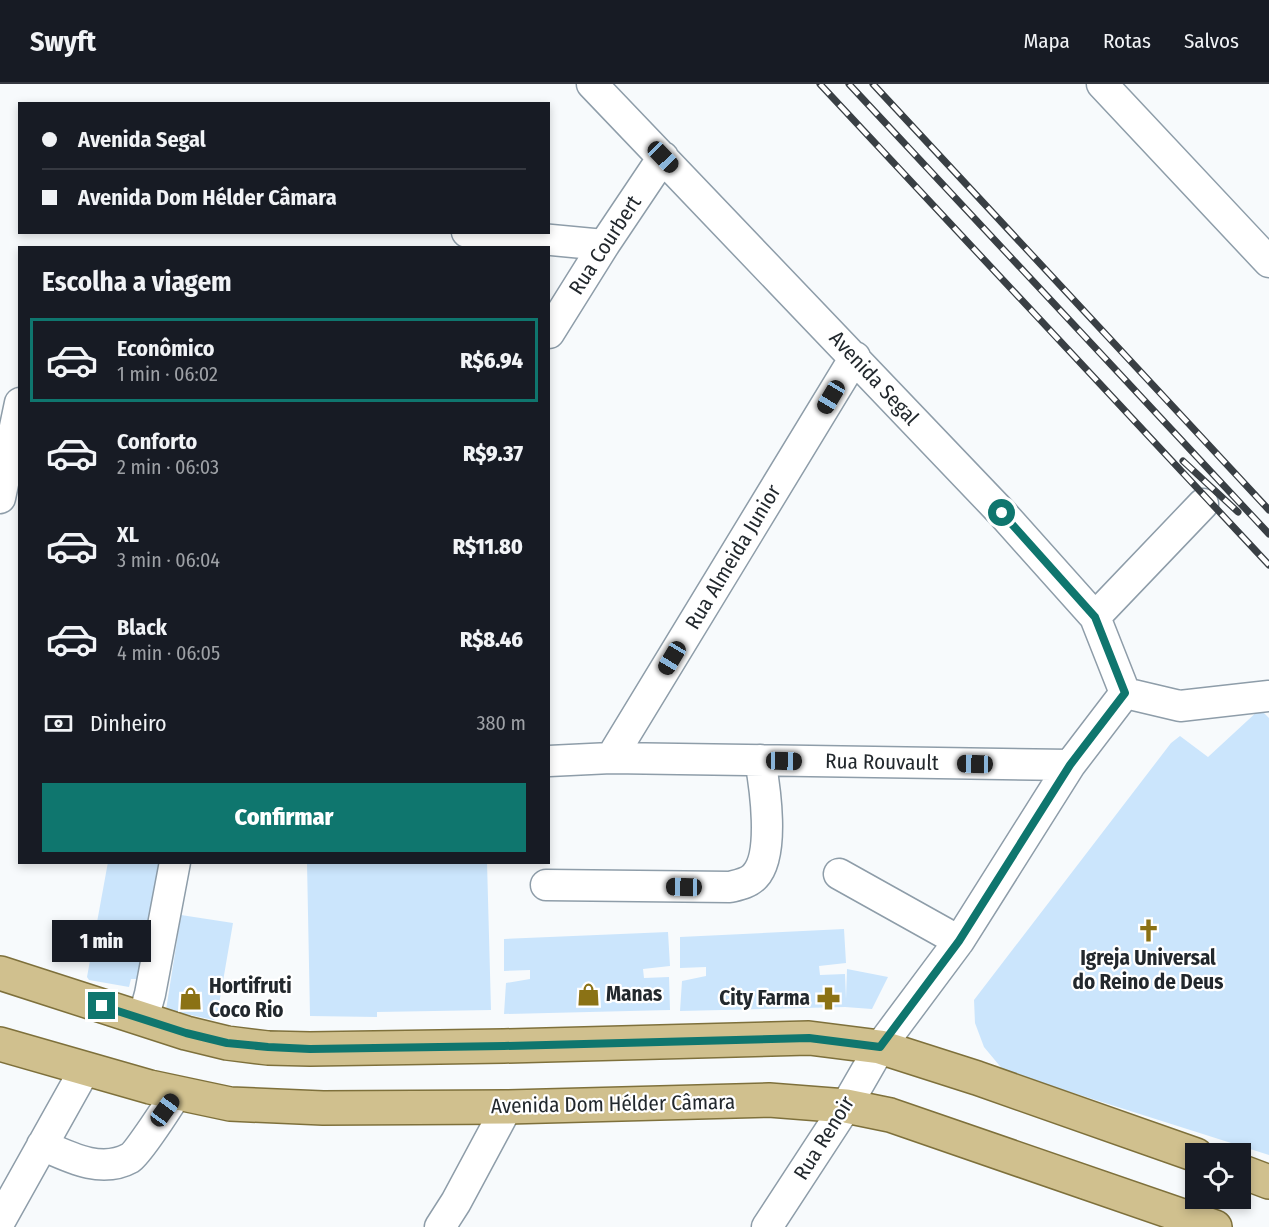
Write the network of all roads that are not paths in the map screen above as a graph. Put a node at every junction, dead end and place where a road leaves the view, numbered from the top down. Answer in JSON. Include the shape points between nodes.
{"nodes":[{"id":1,"x":592,"y":84,"type":"edge"},
{"id":2,"x":1102,"y":84,"type":"edge"},
{"id":3,"x":663,"y":157,"type":"junction"},
{"id":4,"x":490,"y":234,"type":"edge"},
{"id":5,"x":604,"y":244,"type":"junction"},
{"id":6,"x":1269,"y":262,"type":"edge"},
{"id":7,"x":550,"y":331,"type":"edge"},
{"id":8,"x":855,"y":357,"type":"junction"},
{"id":9,"x":18,"y":412,"type":"edge"},
{"id":10,"x":0,"y":498,"type":"edge"},
{"id":11,"x":1203,"y":504,"type":"dead end"},
{"id":12,"x":1095,"y":617,"type":"junction"},
{"id":13,"x":1125,"y":693,"type":"junction"},
{"id":14,"x":1269,"y":696,"type":"edge"},
{"id":15,"x":611,"y":758,"type":"junction"},
{"id":16,"x":760,"y":760,"type":"junction"},
{"id":17,"x":550,"y":761,"type":"edge"},
{"id":18,"x":1070,"y":765,"type":"junction"},
{"id":19,"x":175,"y":864,"type":"edge"},
{"id":20,"x":839,"y":874,"type":"dead end"},
{"id":21,"x":546,"y":885,"type":"dead end"},
{"id":22,"x":959,"y":941,"type":"junction"},
{"id":23,"x":0,"y":973,"type":"edge"},
{"id":24,"x":143,"y":1019,"type":"junction"},
{"id":25,"x":0,"y":1044,"type":"edge"},
{"id":26,"x":880,"y":1047,"type":"junction"},
{"id":27,"x":85,"y":1069,"type":"junction"},
{"id":28,"x":177,"y":1094,"type":"junction"},
{"id":29,"x":846,"y":1106,"type":"junction"},
{"id":30,"x":507,"y":1107,"type":"junction"},
{"id":31,"x":42,"y":1145,"type":"junction"},
{"id":32,"x":1185,"y":1151,"type":"edge"},
{"id":33,"x":1251,"y":1175,"type":"edge"},
{"id":34,"x":1269,"y":1182,"type":"edge"},
{"id":35,"x":0,"y":1221,"type":"edge"},
{"id":36,"x":440,"y":1227,"type":"edge"},
{"id":37,"x":767,"y":1227,"type":"edge"},
{"id":38,"x":1215,"y":1227,"type":"edge"}],
"edges":[{"from":1,"to":3,"type":"street","name":"Avenida Segal"},
{"from":2,"to":6,"type":"street"},
{"from":3,"to":5,"type":"street","name":"Rua Courbert"},
{"from":3,"to":8,"type":"street","name":"Avenida Segal"},
{"from":4,"to":5,"type":"street"},
{"from":5,"to":7,"type":"street","name":"Rua Courbert"},
{"from":8,"to":12,"type":"street","name":"Avenida Segal"},
{"from":8,"to":15,"type":"street","name":"Rua Almeida Junior"},
{"from":9,"to":10,"type":"street"},
{"from":11,"to":12,"type":"street"},
{"from":12,"to":13,"type":"street","name":"Avenida Segal"},
{"from":13,"to":14,"type":"street","via":[[1180,706]]},
{"from":13,"to":18,"type":"street","name":"Rua Renoir"},
{"from":15,"to":16,"type":"street","name":"Rua Rouvault"},
{"from":15,"to":17,"type":"street","name":"Rua Rouvault"},
{"from":16,"to":18,"type":"street","name":"Rua Rouvault"},
{"from":16,"to":21,"type":"street","via":[[766,843],[763,862],[755,876],[744,883],[730,887]]},
{"from":18,"to":22,"type":"street","name":"Rua Renoir"},
{"from":19,"to":24,"type":"street"},
{"from":20,"to":22,"type":"street"},
{"from":22,"to":26,"type":"street","name":"Rua Renoir"},
{"from":23,"to":24,"type":"main road"},
{"from":24,"to":26,"type":"main road","via":[[227,1043],[289,1048],[809,1038]]},
{"from":25,"to":27,"type":"main road","name":"Avenida Dom Hélder Câmara"},
{"from":26,"to":29,"type":"street","name":"Rua Renoir"},
{"from":26,"to":32,"type":"main road"},
{"from":27,"to":28,"type":"main road","name":"Avenida Dom Hélder Câmara"},
{"from":27,"to":31,"type":"street"},
{"from":28,"to":30,"type":"main road","name":"Avenida Dom Hélder Câmara","via":[[230,1104],[281,1107]]},
{"from":28,"to":31,"type":"street","via":[[131,1157],[106,1165],[77,1161]]},
{"from":29,"to":30,"type":"main road","name":"Avenida Dom Hélder Câmara","via":[[769,1100]]},
{"from":29,"to":37,"type":"street","name":"Rua Renoir"},
{"from":29,"to":38,"type":"main road","name":"Avenida Dom Hélder Câmara","via":[[919,1125]]},
{"from":30,"to":36,"type":"street"},
{"from":31,"to":35,"type":"street"},
{"from":33,"to":34,"type":"main road"}]}
